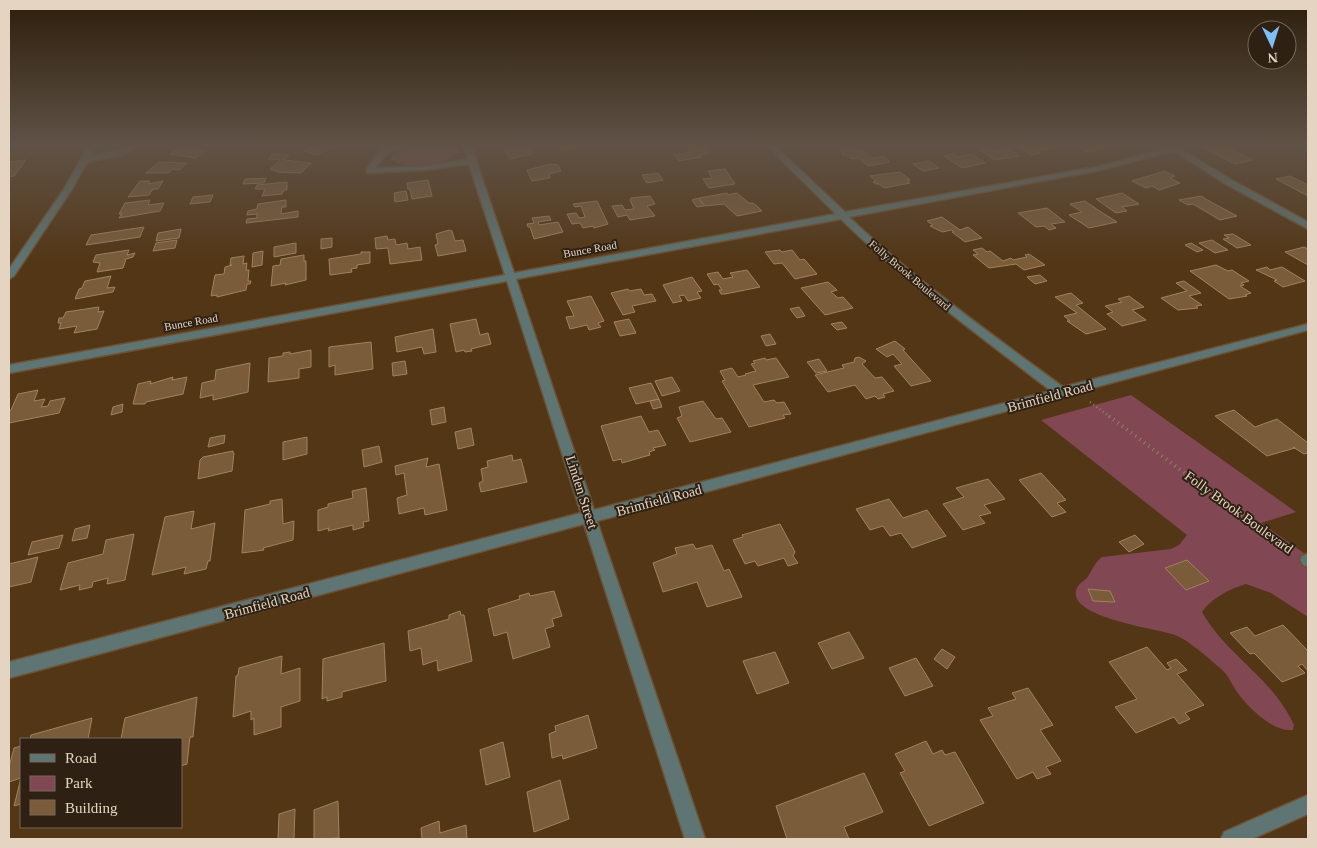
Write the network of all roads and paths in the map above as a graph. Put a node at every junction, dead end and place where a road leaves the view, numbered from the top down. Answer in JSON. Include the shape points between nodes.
{"nodes":[{"id":1,"x":69,"y":185,"type":"edge"},
{"id":2,"x":481,"y":185,"type":"edge"},
{"id":3,"x":810,"y":185,"type":"edge"},
{"id":4,"x":1013,"y":185,"type":"edge"},
{"id":5,"x":1233,"y":185,"type":"edge"},
{"id":6,"x":842,"y":216,"type":"junction"},
{"id":7,"x":1308,"y":226,"type":"edge"},
{"id":8,"x":9,"y":276,"type":"edge"},
{"id":9,"x":510,"y":276,"type":"junction"},
{"id":10,"x":1308,"y":327,"type":"edge"},
{"id":11,"x":9,"y":369,"type":"edge"},
{"id":12,"x":1068,"y":391,"type":"junction"},
{"id":13,"x":590,"y":518,"type":"junction"},
{"id":14,"x":1308,"y":561,"type":"edge"},
{"id":15,"x":9,"y":670,"type":"edge"},
{"id":16,"x":1308,"y":804,"type":"edge"},
{"id":17,"x":695,"y":839,"type":"edge"},
{"id":18,"x":1231,"y":839,"type":"edge"}],
"edges":[{"from":1,"to":8,"type":"street"},
{"from":2,"to":9,"type":"street","name":"Linden Street"},
{"from":3,"to":6,"type":"street","name":"Folly Brook Boulevard"},
{"from":4,"to":6,"type":"street","name":"Bunce Road"},
{"from":5,"to":7,"type":"street"},
{"from":6,"to":9,"type":"street","name":"Bunce Road"},
{"from":6,"to":12,"type":"street","name":"Folly Brook Boulevard","via":[[927,290]]},
{"from":9,"to":11,"type":"street","name":"Bunce Road"},
{"from":9,"to":13,"type":"street","name":"Linden Street"},
{"from":10,"to":12,"type":"street","name":"Brimfield Road"},
{"from":12,"to":13,"type":"street","name":"Brimfield Road"},
{"from":12,"to":14,"type":"path","name":"Folly Brook Boulevard","via":[[1101,411]]},
{"from":13,"to":15,"type":"street","name":"Brimfield Road"},
{"from":13,"to":17,"type":"street","name":"Linden Street"},
{"from":16,"to":18,"type":"street"}]}
